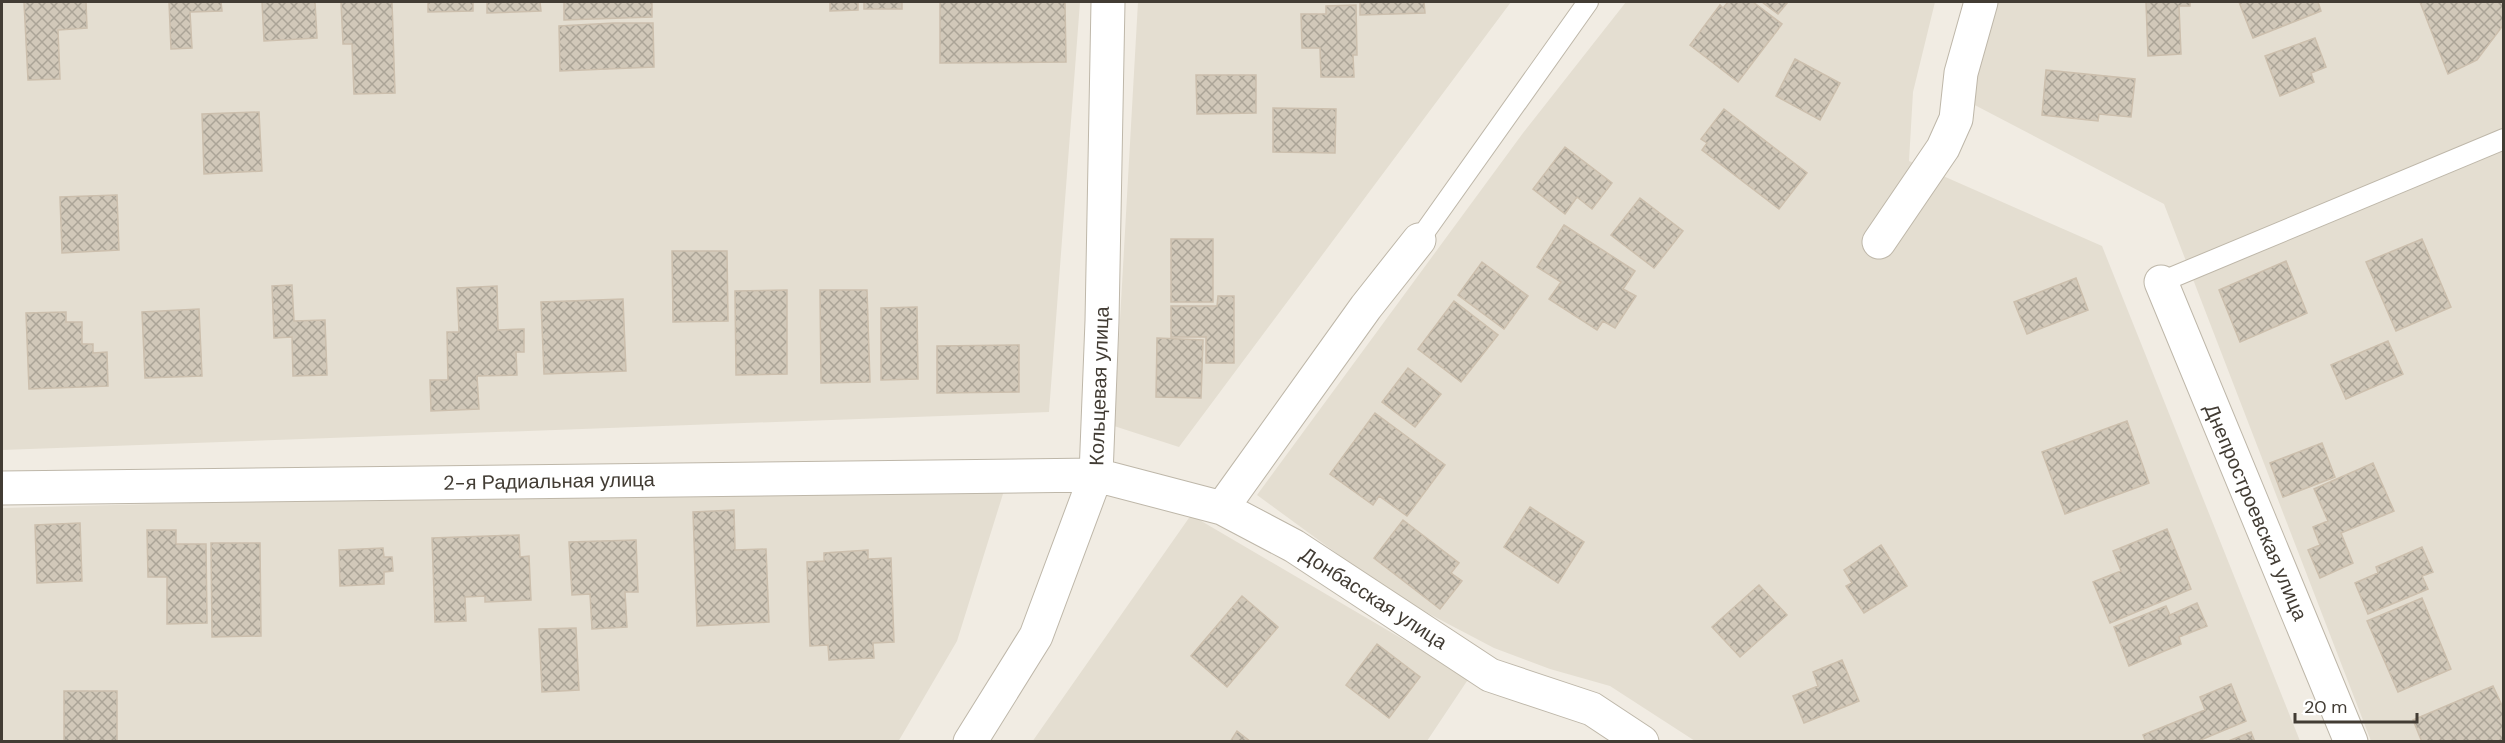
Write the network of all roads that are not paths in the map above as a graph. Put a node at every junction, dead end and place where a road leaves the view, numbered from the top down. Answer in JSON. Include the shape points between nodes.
{"nodes":[{"id":1,"x":1108,"y":2,"type":"edge"},
{"id":2,"x":1588,"y":2,"type":"edge"},
{"id":3,"x":1981,"y":2,"type":"edge"},
{"id":4,"x":2504,"y":140,"type":"edge"},
{"id":5,"x":1419,"y":240,"type":"joint"},
{"id":6,"x":1879,"y":242,"type":"dead end"},
{"id":7,"x":2160,"y":282,"type":"joint"},
{"id":8,"x":1096,"y":475,"type":"junction"},
{"id":9,"x":2,"y":488,"type":"edge"},
{"id":10,"x":1222,"y":508,"type":"junction"},
{"id":11,"x":970,"y":741,"type":"edge"},
{"id":12,"x":1642,"y":741,"type":"edge"},
{"id":13,"x":2351,"y":741,"type":"edge"}],
"edges":[{"from":1,"to":8,"type":"street","name":"Кольцевая улица"},
{"from":2,"to":5,"type":"lane"},
{"from":3,"to":6,"type":"street","via":[[1961,73],[1956,119],[1942,148]]},
{"from":4,"to":7,"type":"lane"},
{"from":5,"to":10,"type":"street","via":[[1366,307]]},
{"from":7,"to":13,"type":"street","name":"Днепростроевская улица"},
{"from":8,"to":9,"type":"street","name":"2-я Радиальная улица"},
{"from":8,"to":10,"type":"street","name":"Донбасская улица"},
{"from":8,"to":11,"type":"street","name":"Кольцевая улица","via":[[1036,636]]},
{"from":10,"to":12,"type":"street","name":"Донбасская улица","via":[[1294,546],[1490,675],[1592,709]]}]}
